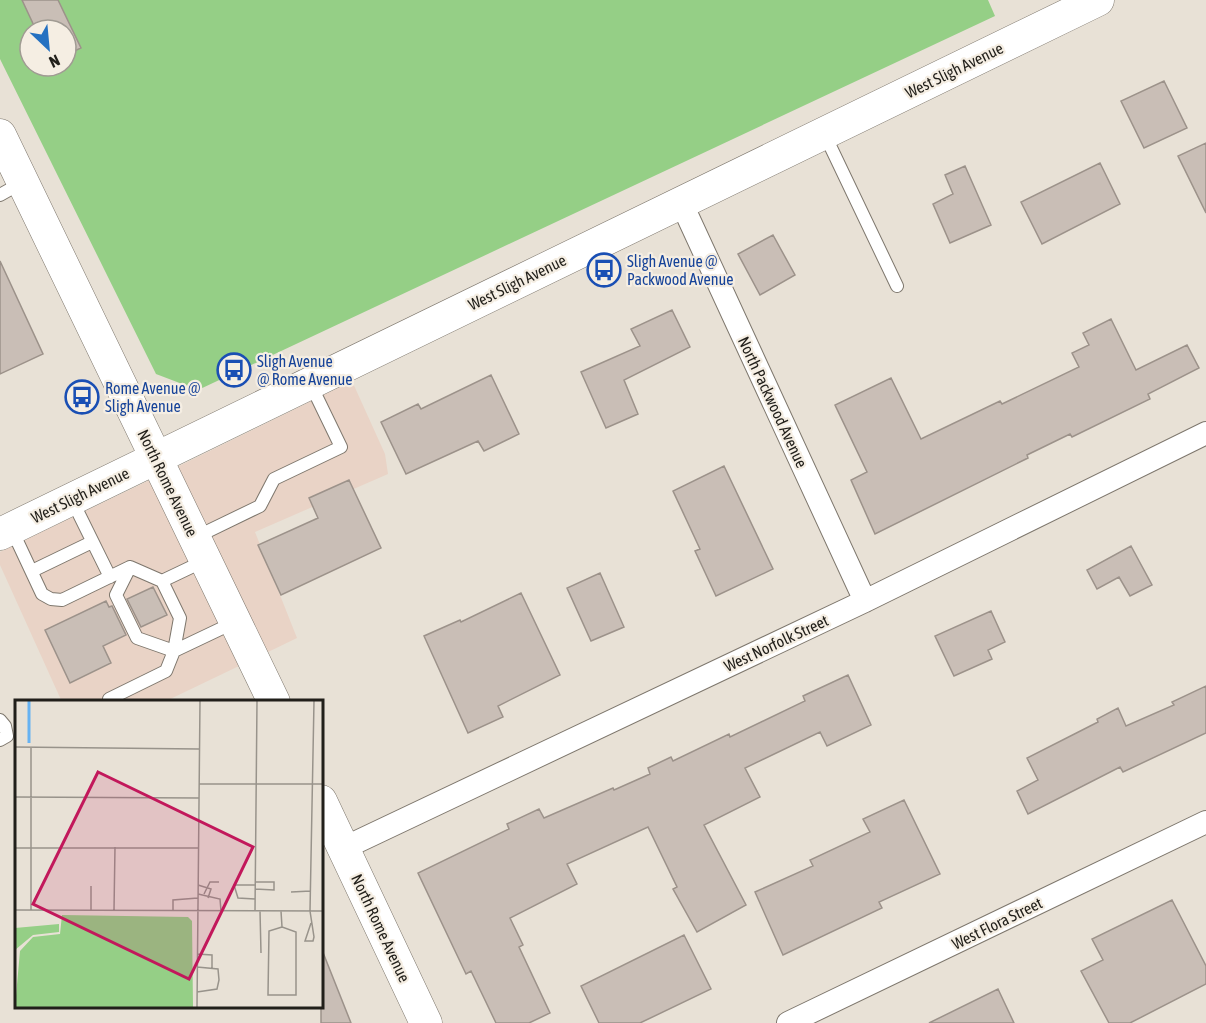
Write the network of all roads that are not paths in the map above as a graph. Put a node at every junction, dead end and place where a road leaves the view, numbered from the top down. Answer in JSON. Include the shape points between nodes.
{"nodes":[{"id":1,"x":1098,"y":0,"type":"edge"},
{"id":2,"x":824,"y":133,"type":"junction"},
{"id":3,"x":0,"y":135,"type":"edge"},
{"id":4,"x":11,"y":189,"type":"edge"},
{"id":5,"x":681,"y":202,"type":"junction"},
{"id":6,"x":897,"y":286,"type":"dead end"},
{"id":7,"x":310,"y":383,"type":"junction"},
{"id":8,"x":1206,"y":433,"type":"edge"},
{"id":9,"x":156,"y":458,"type":"junction"},
{"id":10,"x":72,"y":500,"type":"junction"},
{"id":11,"x":6,"y":531,"type":"edge"},
{"id":12,"x":92,"y":542,"type":"junction"},
{"id":13,"x":200,"y":549,"type":"junction"},
{"id":14,"x":130,"y":567,"type":"junction"},
{"id":15,"x":32,"y":571,"type":"junction"},
{"id":16,"x":110,"y":577,"type":"junction"},
{"id":17,"x":162,"y":581,"type":"junction"},
{"id":18,"x":865,"y":601,"type":"junction"},
{"id":19,"x":235,"y":621,"type":"junction"},
{"id":20,"x":174,"y":651,"type":"junction"},
{"id":21,"x":110,"y":699,"type":"dead end"},
{"id":22,"x":273,"y":700,"type":"edge"},
{"id":23,"x":0,"y":720,"type":"edge"},
{"id":24,"x":0,"y":740,"type":"edge"},
{"id":25,"x":322,"y":803,"type":"edge"},
{"id":26,"x":1206,"y":822,"type":"edge"},
{"id":27,"x":344,"y":848,"type":"junction"},
{"id":28,"x":426,"y":1023,"type":"edge"},
{"id":29,"x":788,"y":1023,"type":"edge"}],
"edges":[{"from":1,"to":2,"type":"main road","name":"West Sligh Avenue"},
{"from":2,"to":5,"type":"main road","name":"West Sligh Avenue"},
{"from":2,"to":6,"type":"lane"},
{"from":3,"to":4,"type":"main road","name":"North Rome Avenue"},
{"from":4,"to":9,"type":"main road","name":"North Rome Avenue"},
{"from":5,"to":7,"type":"main road","name":"West Sligh Avenue"},
{"from":5,"to":18,"type":"street","name":"North Packwood Avenue"},
{"from":7,"to":9,"type":"main road","name":"West Sligh Avenue"},
{"from":7,"to":13,"type":"lane","via":[[341,447],[274,479],[260,506]]},
{"from":8,"to":18,"type":"street","name":"West Norfolk Street"},
{"from":9,"to":10,"type":"main road","name":"West Sligh Avenue"},
{"from":9,"to":13,"type":"main road","name":"North Rome Avenue"},
{"from":10,"to":11,"type":"main road","name":"West Sligh Avenue"},
{"from":10,"to":12,"type":"lane"},
{"from":11,"to":15,"type":"lane"},
{"from":12,"to":15,"type":"lane"},
{"from":12,"to":16,"type":"lane"},
{"from":13,"to":17,"type":"lane"},
{"from":13,"to":19,"type":"main road","name":"North Rome Avenue"},
{"from":14,"to":16,"type":"lane"},
{"from":14,"to":17,"type":"lane"},
{"from":14,"to":20,"type":"lane","via":[[116,595],[136,638]]},
{"from":15,"to":16,"type":"lane","via":[[42,594],[62,600]]},
{"from":17,"to":20,"type":"lane","via":[[180,618]]},
{"from":18,"to":27,"type":"street","name":"West Norfolk Street"},
{"from":19,"to":20,"type":"lane"},
{"from":19,"to":22,"type":"main road","name":"North Rome Avenue"},
{"from":20,"to":21,"type":"lane","via":[[166,671]]},
{"from":23,"to":24,"type":"lane","via":[[7,736]]},
{"from":25,"to":27,"type":"main road","name":"North Rome Avenue"},
{"from":26,"to":29,"type":"street","name":"West Flora Street"},
{"from":27,"to":28,"type":"main road","name":"North Rome Avenue"}]}
